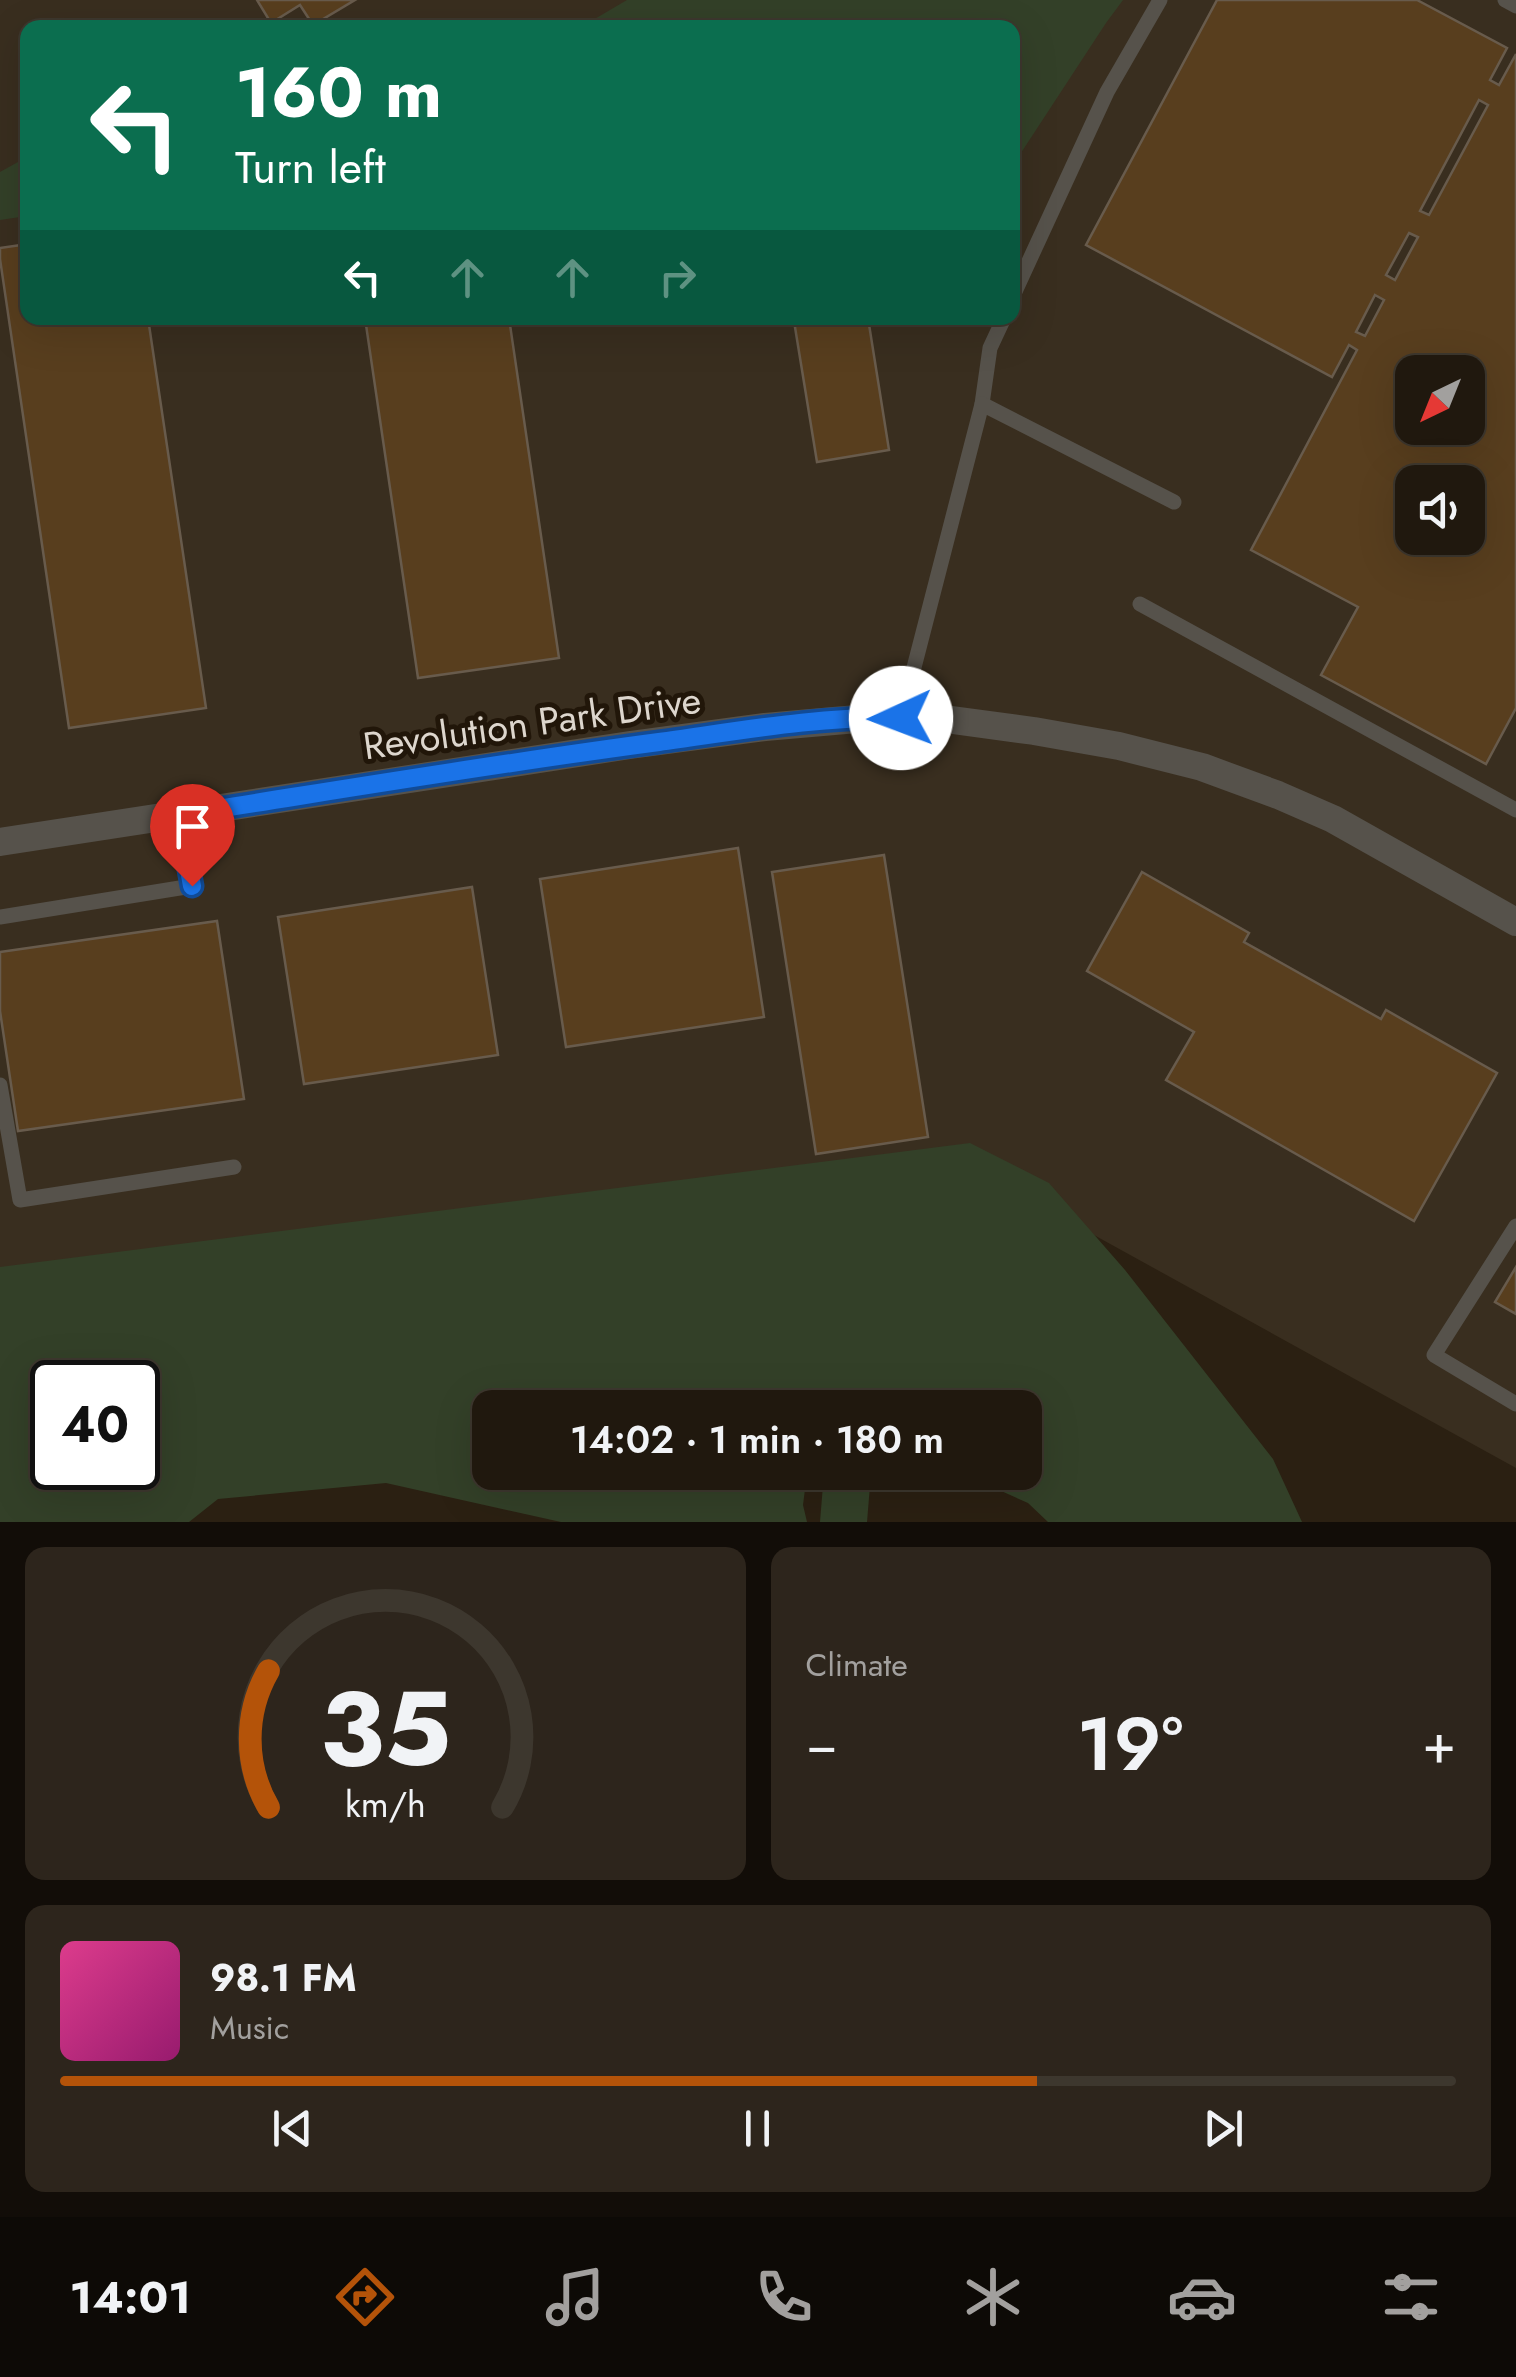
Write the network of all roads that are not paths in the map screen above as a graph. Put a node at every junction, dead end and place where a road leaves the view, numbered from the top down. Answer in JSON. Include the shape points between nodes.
{"nodes":[{"id":1,"x":1160,"y":0,"type":"edge"},
{"id":2,"x":1505,"y":0,"type":"edge"},
{"id":3,"x":1516,"y":6,"type":"edge"},
{"id":4,"x":1020,"y":280,"type":"edge"},
{"id":5,"x":1001,"y":325,"type":"edge"},
{"id":6,"x":982,"y":404,"type":"junction"},
{"id":7,"x":1174,"y":502,"type":"dead end"},
{"id":8,"x":1140,"y":604,"type":"dead end"},
{"id":9,"x":901,"y":718,"type":"junction"},
{"id":10,"x":1516,"y":810,"type":"edge"},
{"id":11,"x":179,"y":815,"type":"junction"},
{"id":12,"x":0,"y":842,"type":"edge"},
{"id":13,"x":0,"y":917,"type":"edge"},
{"id":14,"x":1516,"y":922,"type":"edge"},
{"id":15,"x":0,"y":1085,"type":"edge"},
{"id":16,"x":234,"y":1167,"type":"dead end"},
{"id":17,"x":1516,"y":1226,"type":"edge"},
{"id":18,"x":1516,"y":1404,"type":"edge"}],
"edges":[{"from":1,"to":4,"type":"lane","via":[[1106,92]]},
{"from":2,"to":3,"type":"lane"},
{"from":5,"to":6,"type":"lane","via":[[990,348]]},
{"from":6,"to":7,"type":"lane"},
{"from":6,"to":9,"type":"lane"},
{"from":8,"to":10,"type":"lane"},
{"from":9,"to":11,"type":"street","name":"Revolution Park Drive","via":[[630,745]]},
{"from":9,"to":14,"type":"street","name":"Revolution Park Drive","via":[[1034,731],[1202,767],[1334,819]]},
{"from":11,"to":12,"type":"street","name":"Revolution Park Drive"},
{"from":11,"to":13,"type":"lane","via":[[192,886]]},
{"from":15,"to":16,"type":"lane","via":[[20,1200]]},
{"from":17,"to":18,"type":"lane","via":[[1434,1355]]}]}
